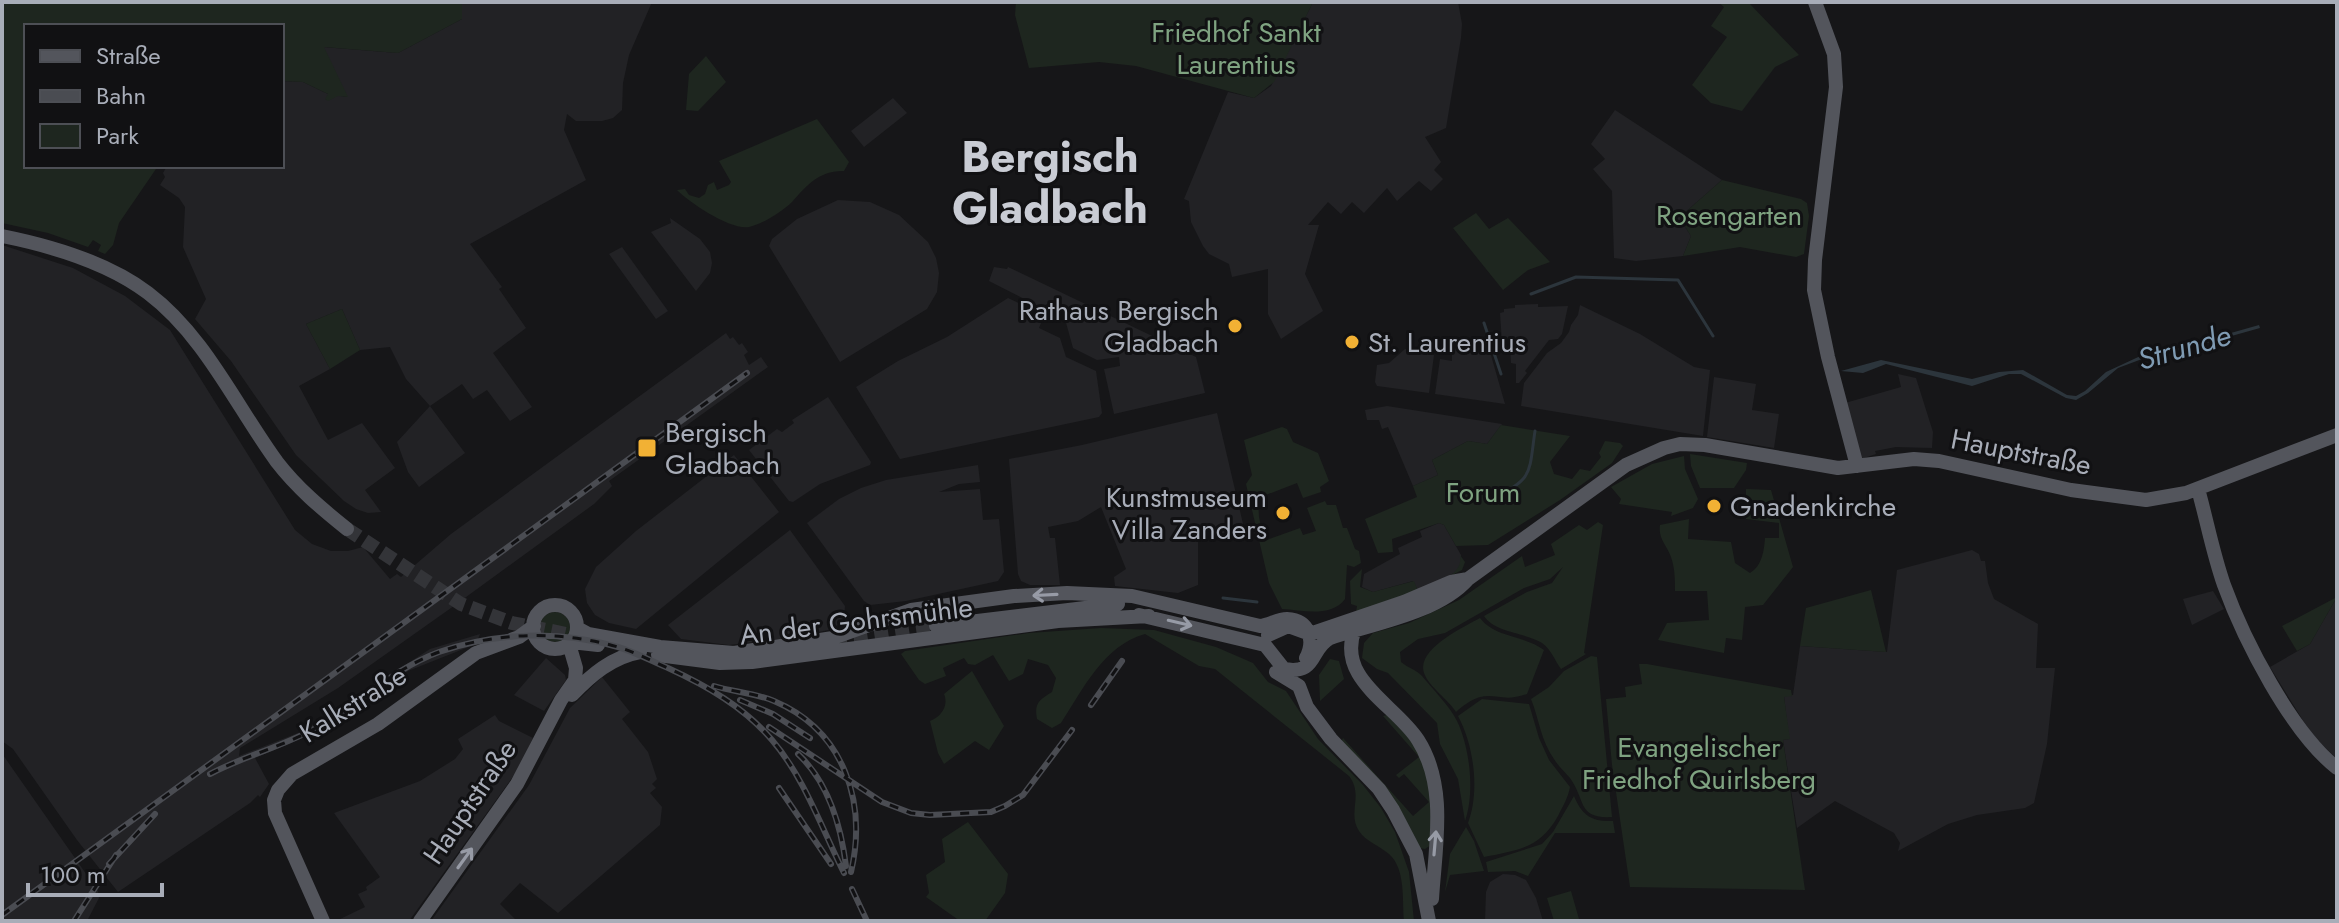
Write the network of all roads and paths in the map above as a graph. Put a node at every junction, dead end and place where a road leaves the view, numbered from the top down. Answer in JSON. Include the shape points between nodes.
{"nodes":[{"id":1,"x":1815,"y":2,"type":"edge"},
{"id":2,"x":2,"y":236,"type":"edge"},
{"id":3,"x":2337,"y":435,"type":"edge"},
{"id":4,"x":1857,"y":466,"type":"junction"},
{"id":5,"x":2198,"y":489,"type":"junction"},
{"id":6,"x":347,"y":529,"type":"tunnel mouth"},
{"id":7,"x":1468,"y":579,"type":"junction"},
{"id":8,"x":1088,"y":607,"type":"junction"},
{"id":9,"x":1174,"y":608,"type":"junction"},
{"id":10,"x":1149,"y":616,"type":"junction"},
{"id":11,"x":872,"y":623,"type":"junction"},
{"id":12,"x":534,"y":626,"type":"junction"},
{"id":13,"x":936,"y":626,"type":"tunnel mouth"},
{"id":14,"x":1355,"y":629,"type":"junction"},
{"id":15,"x":1312,"y":635,"type":"junction"},
{"id":16,"x":572,"y":638,"type":"junction"},
{"id":17,"x":1268,"y":639,"type":"junction"},
{"id":18,"x":542,"y":644,"type":"junction"},
{"id":19,"x":884,"y":644,"type":"junction"},
{"id":20,"x":640,"y":652,"type":"junction"},
{"id":21,"x":468,"y":659,"type":"junction"},
{"id":22,"x":1303,"y":669,"type":"junction"},
{"id":23,"x":558,"y":709,"type":"junction"},
{"id":24,"x":1317,"y":720,"type":"junction"},
{"id":25,"x":2337,"y":768,"type":"edge"},
{"id":26,"x":323,"y":921,"type":"edge"},
{"id":27,"x":420,"y":921,"type":"edge"},
{"id":28,"x":1428,"y":921,"type":"edge"}],
"edges":[{"from":1,"to":4,"type":"main road","via":[[1834,54],[1836,78],[1814,290]]},
{"from":2,"to":6,"type":"main road","via":[[89,261],[149,294],[189,332],[297,486]]},
{"from":3,"to":5,"type":"main road","name":"Hauptstraße"},
{"from":4,"to":5,"type":"main road","name":"Hauptstraße","via":[[1939,461],[2133,500]]},
{"from":4,"to":7,"type":"main road","name":"Hauptstraße","via":[[1826,467],[1686,444],[1664,448],[1626,465]]},
{"from":5,"to":25,"type":"main road","via":[[2238,620],[2295,724]]},
{"from":7,"to":14,"type":"main road","via":[[1456,592],[1428,605]]},
{"from":7,"to":15,"type":"main road","via":[[1366,616],[1334,618]]},
{"from":8,"to":9,"type":"main road","via":[[1109,603]]},
{"from":8,"to":10,"type":"main road"},
{"from":8,"to":13,"type":"main road"},
{"from":9,"to":11,"type":"main road","name":"An der Gohrsmühle","one_way":true,"via":[[1132,596],[1067,593],[911,610]]},
{"from":9,"to":17,"type":"main road","name":"An der Gohrsmühle","via":[[1260,626]]},
{"from":10,"to":17,"type":"main road","one_way":true},
{"from":10,"to":19,"type":"main road","name":"An der Gohrsmühle","via":[[1058,621]]},
{"from":11,"to":16,"type":"main road","name":"An der Gohrsmühle","via":[[833,638],[734,653],[588,634]]},
{"from":11,"to":19,"type":"main road"},
{"from":12,"to":16,"type":"main road","via":[[541,610],[555,605],[572,612]]},
{"from":12,"to":18,"type":"main road"},
{"from":12,"to":21,"type":"main road","name":"Kalkstraße"},
{"from":14,"to":15,"type":"main road","via":[[1330,638]]},
{"from":28,"to":14,"type":"main road","one_way":true,"via":[[1437,822],[1429,762],[1406,723],[1363,683],[1353,661]]},
{"from":15,"to":17,"type":"main road","via":[[1289,619]]},
{"from":15,"to":22,"type":"main road","via":[[1313,660]]},
{"from":16,"to":18,"type":"main road","via":[[555,648]]},
{"from":16,"to":20,"type":"main road","name":"An der Gohrsmühle"},
{"from":16,"to":23,"type":"main road","name":"Hauptstraße","via":[[576,678]]},
{"from":17,"to":22,"type":"main road","via":[[1284,669]]},
{"from":17,"to":24,"type":"main road","via":[[1273,670],[1299,686]]},
{"from":18,"to":21,"type":"main road","name":"Kalkstraße"},
{"from":19,"to":20,"type":"main road","name":"An der Gohrsmühle","via":[[739,663]]},
{"from":20,"to":23,"type":"main road","name":"Hauptstraße","via":[[600,670]]},
{"from":21,"to":26,"type":"main road","name":"Kalkstraße","via":[[381,723],[282,782],[274,800],[281,829]]},
{"from":22,"to":24,"type":"main road"},
{"from":27,"to":23,"type":"main road","name":"Hauptstraße","one_way":true,"via":[[517,784]]},
{"from":24,"to":28,"type":"main road","via":[[1379,789],[1406,834]]}]}
